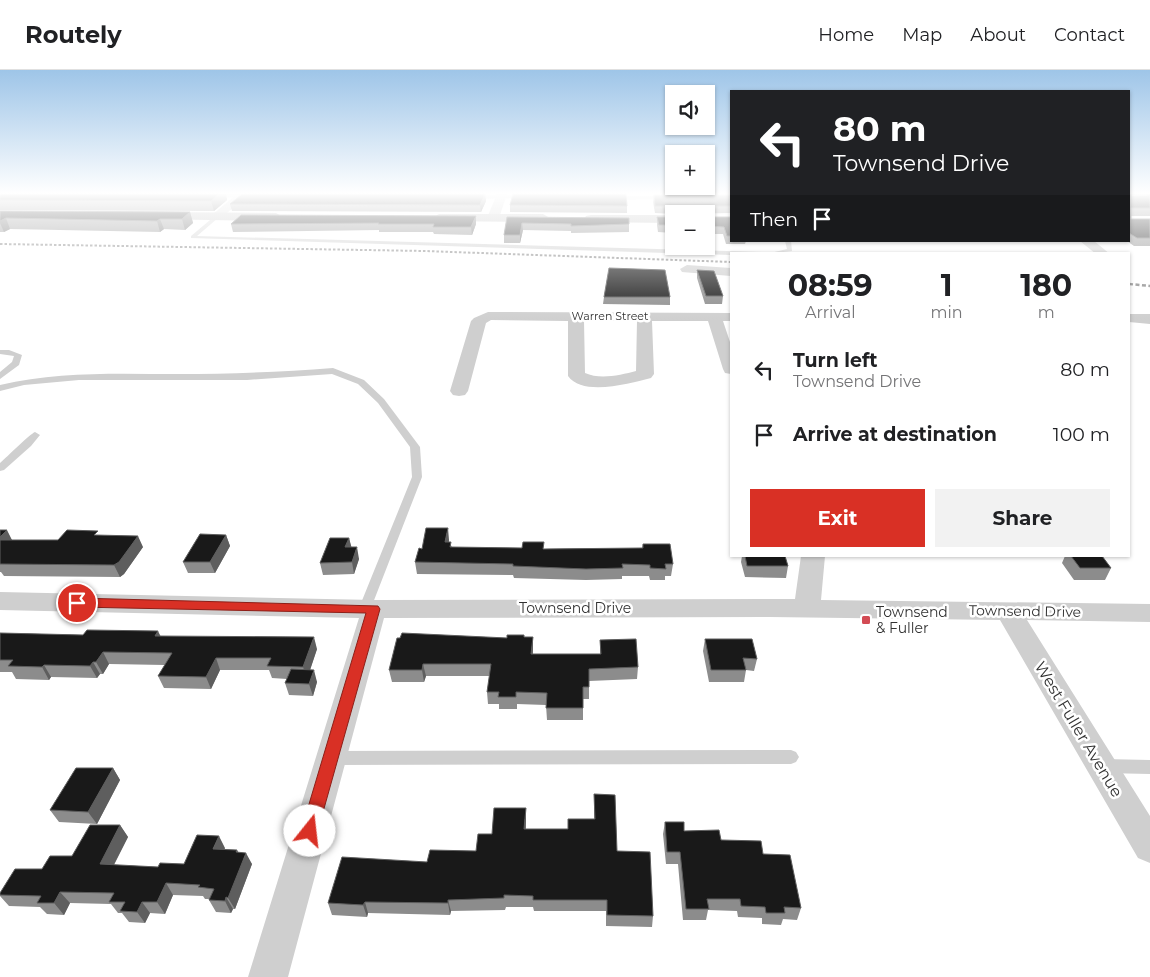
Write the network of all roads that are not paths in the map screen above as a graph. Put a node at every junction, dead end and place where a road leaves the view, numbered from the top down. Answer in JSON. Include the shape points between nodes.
{"nodes":[{"id":1,"x":194,"y":236,"type":"edge"},
{"id":2,"x":788,"y":242,"type":"edge"},
{"id":3,"x":1087,"y":242,"type":"edge"},
{"id":4,"x":780,"y":252,"type":"edge"},
{"id":5,"x":1101,"y":252,"type":"edge"},
{"id":6,"x":730,"y":253,"type":"edge"},
{"id":7,"x":687,"y":269,"type":"dead end"},
{"id":8,"x":730,"y":272,"type":"edge"},
{"id":9,"x":576,"y":316,"type":"junction"},
{"id":10,"x":644,"y":317,"type":"junction"},
{"id":11,"x":714,"y":317,"type":"junction"},
{"id":12,"x":730,"y":317,"type":"edge"},
{"id":13,"x":1130,"y":318,"type":"edge"},
{"id":14,"x":1150,"y":318,"type":"edge"},
{"id":15,"x":0,"y":352,"type":"edge"},
{"id":16,"x":730,"y":366,"type":"edge"},
{"id":17,"x":0,"y":376,"type":"edge"},
{"id":18,"x":0,"y":388,"type":"edge"},
{"id":19,"x":459,"y":391,"type":"dead end"},
{"id":20,"x":35,"y":435,"type":"dead end"},
{"id":21,"x":0,"y":468,"type":"edge"},
{"id":22,"x":813,"y":557,"type":"edge"},
{"id":23,"x":0,"y":601,"type":"edge"},
{"id":24,"x":807,"y":608,"type":"junction"},
{"id":25,"x":369,"y":609,"type":"junction"},
{"id":26,"x":1008,"y":610,"type":"junction"},
{"id":27,"x":1150,"y":613,"type":"edge"},
{"id":28,"x":792,"y":757,"type":"dead end"},
{"id":29,"x":330,"y":758,"type":"junction"},
{"id":30,"x":1101,"y":766,"type":"junction"},
{"id":31,"x":1150,"y":767,"type":"edge"},
{"id":32,"x":1150,"y":847,"type":"edge"},
{"id":33,"x":268,"y":977,"type":"edge"}],
"edges":[{"from":1,"to":6,"type":"lane"},
{"from":2,"to":4,"type":"lane","via":[[790,250]]},
{"from":3,"to":5,"type":"street"},
{"from":7,"to":8,"type":"street"},
{"from":9,"to":10,"type":"street","name":"Warren Street"},
{"from":9,"to":10,"type":"street","via":[[577,376],[590,382],[623,380],[645,374]]},
{"from":9,"to":19,"type":"street","name":"Warren Street","via":[[488,316],[479,321]]},
{"from":10,"to":11,"type":"street","name":"Warren Street"},
{"from":11,"to":12,"type":"street","name":"Warren Street"},
{"from":11,"to":16,"type":"street"},
{"from":13,"to":14,"type":"street"},
{"from":15,"to":17,"type":"lane","via":[[18,355],[16,363]]},
{"from":18,"to":25,"type":"lane","via":[[24,382],[79,377],[247,377],[333,371],[361,382],[382,401],[415,447],[417,477]]},
{"from":20,"to":21,"type":"lane"},
{"from":22,"to":24,"type":"street"},
{"from":23,"to":25,"type":"street","name":"Townsend Drive"},
{"from":24,"to":25,"type":"street","name":"Townsend Drive"},
{"from":24,"to":26,"type":"street","name":"Townsend Drive"},
{"from":25,"to":29,"type":"street"},
{"from":26,"to":27,"type":"street","name":"Townsend Drive"},
{"from":26,"to":30,"type":"street","name":"West Fuller Avenue"},
{"from":28,"to":29,"type":"lane"},
{"from":29,"to":33,"type":"street"},
{"from":30,"to":31,"type":"lane"},
{"from":30,"to":32,"type":"street","name":"West Fuller Avenue"}]}
